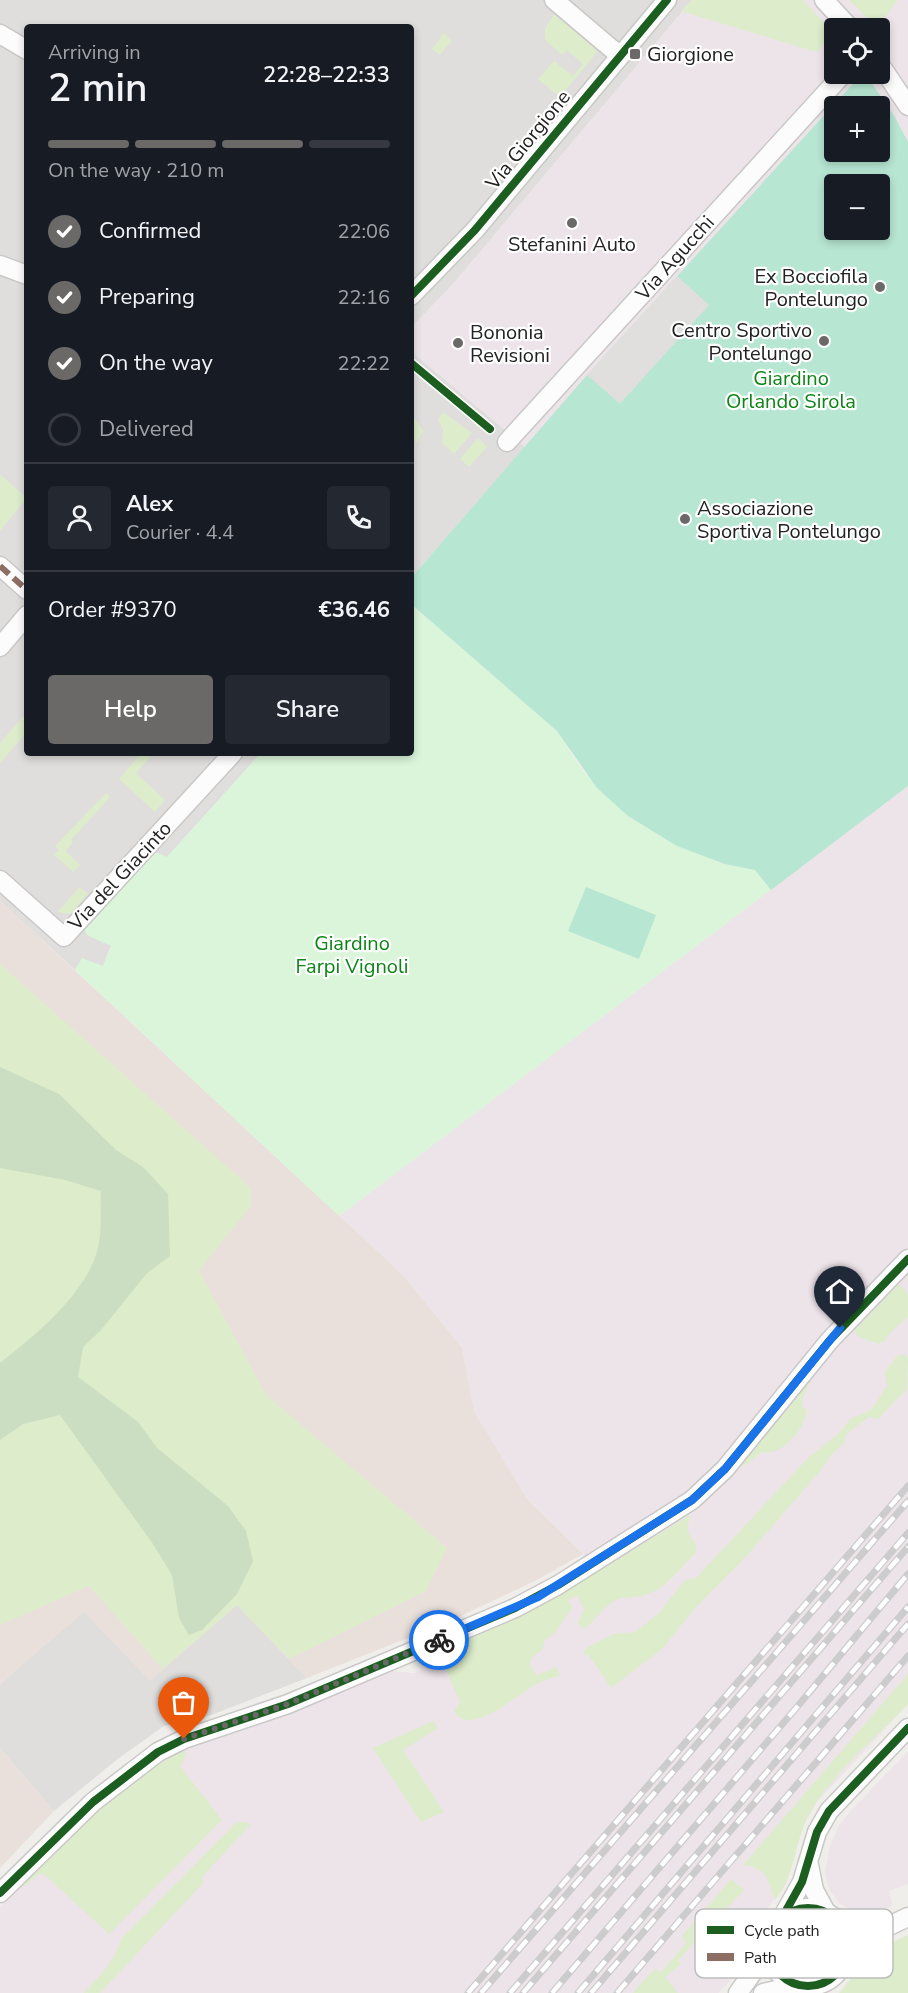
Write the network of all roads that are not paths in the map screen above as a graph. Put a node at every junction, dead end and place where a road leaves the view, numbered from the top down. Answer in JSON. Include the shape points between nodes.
{"nodes":[{"id":1,"x":554,"y":0,"type":"edge"},
{"id":2,"x":667,"y":0,"type":"edge"},
{"id":3,"x":824,"y":0,"type":"edge"},
{"id":4,"x":841,"y":18,"type":"edge"},
{"id":5,"x":0,"y":34,"type":"edge"},
{"id":6,"x":24,"y":48,"type":"edge"},
{"id":7,"x":619,"y":55,"type":"junction"},
{"id":8,"x":890,"y":79,"type":"edge"},
{"id":9,"x":834,"y":84,"type":"edge"},
{"id":10,"x":908,"y":106,"type":"edge"},
{"id":11,"x":0,"y":265,"type":"edge"},
{"id":12,"x":24,"y":274,"type":"edge"},
{"id":13,"x":415,"y":287,"type":"edge"},
{"id":14,"x":507,"y":442,"type":"dead end"},
{"id":15,"x":0,"y":566,"type":"edge"},
{"id":16,"x":24,"y":587,"type":"edge"},
{"id":17,"x":24,"y":619,"type":"edge"},
{"id":18,"x":0,"y":647,"type":"edge"},
{"id":19,"x":230,"y":756,"type":"edge"},
{"id":20,"x":0,"y":880,"type":"edge"},
{"id":21,"x":908,"y":1258,"type":"edge"},
{"id":22,"x":908,"y":1728,"type":"edge"},
{"id":23,"x":809,"y":1865,"type":"junction"},
{"id":24,"x":0,"y":1893,"type":"edge"},
{"id":25,"x":787,"y":1909,"type":"edge"},
{"id":26,"x":826,"y":1909,"type":"edge"},
{"id":27,"x":908,"y":1917,"type":"edge"},
{"id":28,"x":893,"y":1922,"type":"edge"},
{"id":29,"x":749,"y":1978,"type":"edge"},
{"id":30,"x":785,"y":1978,"type":"edge"},
{"id":31,"x":831,"y":1978,"type":"edge"},
{"id":32,"x":798,"y":1985,"type":"junction"},
{"id":33,"x":738,"y":1993,"type":"edge"},
{"id":34,"x":763,"y":1993,"type":"edge"}],
"edges":[{"from":1,"to":7,"type":"street"},
{"from":2,"to":7,"type":"street","name":"Via Giorgione"},
{"from":3,"to":4,"type":"street"},
{"from":5,"to":6,"type":"street"},
{"from":7,"to":13,"type":"street","name":"Via Giorgione","via":[[475,230]]},
{"from":8,"to":10,"type":"street"},
{"from":9,"to":14,"type":"street","name":"Via Agucchi"},
{"from":11,"to":12,"type":"street"},
{"from":15,"to":16,"type":"street"},
{"from":17,"to":18,"type":"street"},
{"from":19,"to":20,"type":"street","name":"Via del Giacinto","via":[[64,937]]},
{"from":21,"to":24,"type":"street","via":[[822,1349],[725,1469],[685,1505],[515,1608],[288,1704],[184,1739],[158,1752],[93,1802]]},
{"from":22,"to":23,"type":"street","via":[[829,1811],[818,1832]]},
{"from":23,"to":25,"type":"street"},
{"from":23,"to":26,"type":"street","via":[[814,1890]]},
{"from":27,"to":28,"type":"street"},
{"from":29,"to":33,"type":"street"},
{"from":30,"to":32,"type":"street"},
{"from":31,"to":32,"type":"street"},
{"from":32,"to":34,"type":"street"}]}
